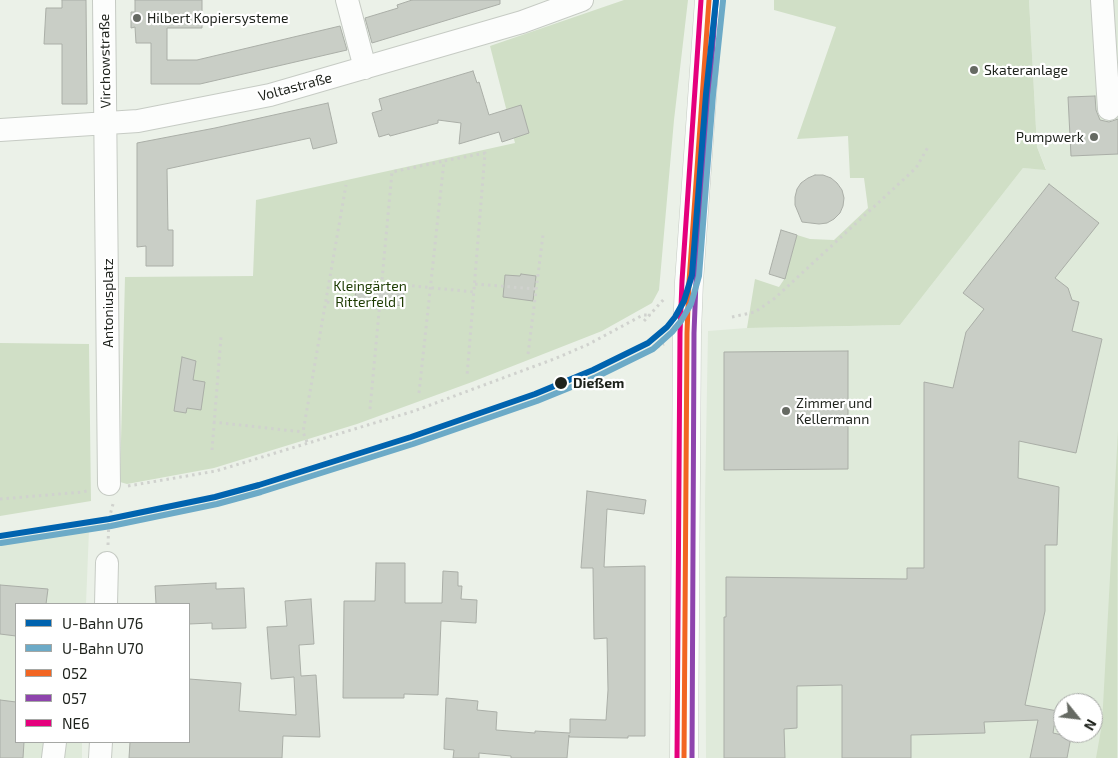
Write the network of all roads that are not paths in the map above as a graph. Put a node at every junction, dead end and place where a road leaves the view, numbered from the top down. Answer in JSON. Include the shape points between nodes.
{"nodes":[{"id":1,"x":104,"y":0,"type":"edge"},
{"id":2,"x":348,"y":0,"type":"edge"},
{"id":3,"x":582,"y":0,"type":"edge"},
{"id":4,"x":709,"y":0,"type":"edge"},
{"id":5,"x":1102,"y":0,"type":"edge"},
{"id":6,"x":365,"y":68,"type":"junction"},
{"id":7,"x":1109,"y":109,"type":"dead end"},
{"id":8,"x":106,"y":122,"type":"junction"},
{"id":9,"x":0,"y":130,"type":"edge"},
{"id":10,"x":110,"y":486,"type":"road end"},
{"id":11,"x":107,"y":563,"type":"road end"},
{"id":12,"x":106,"y":603,"type":"edge"},
{"id":13,"x":55,"y":743,"type":"edge"},
{"id":14,"x":101,"y":743,"type":"edge"},
{"id":15,"x":53,"y":758,"type":"edge"},
{"id":16,"x":100,"y":758,"type":"edge"},
{"id":17,"x":684,"y":758,"type":"edge"}],
"edges":[{"from":1,"to":8,"type":"street","name":"Virchowstraße"},
{"from":2,"to":6,"type":"street"},
{"from":3,"to":6,"type":"street","name":"Voltastraße","via":[[522,22]]},
{"from":4,"to":17,"type":"main road","via":[[687,333]]},
{"from":5,"to":7,"type":"street"},
{"from":6,"to":8,"type":"street","name":"Voltastraße","via":[[270,95],[138,120]]},
{"from":8,"to":9,"type":"street","name":"Voltastraße"},
{"from":8,"to":10,"type":"street","name":"Antoniusplatz"},
{"from":11,"to":12,"type":"street"},
{"from":13,"to":15,"type":"street"},
{"from":14,"to":16,"type":"street"}]}
